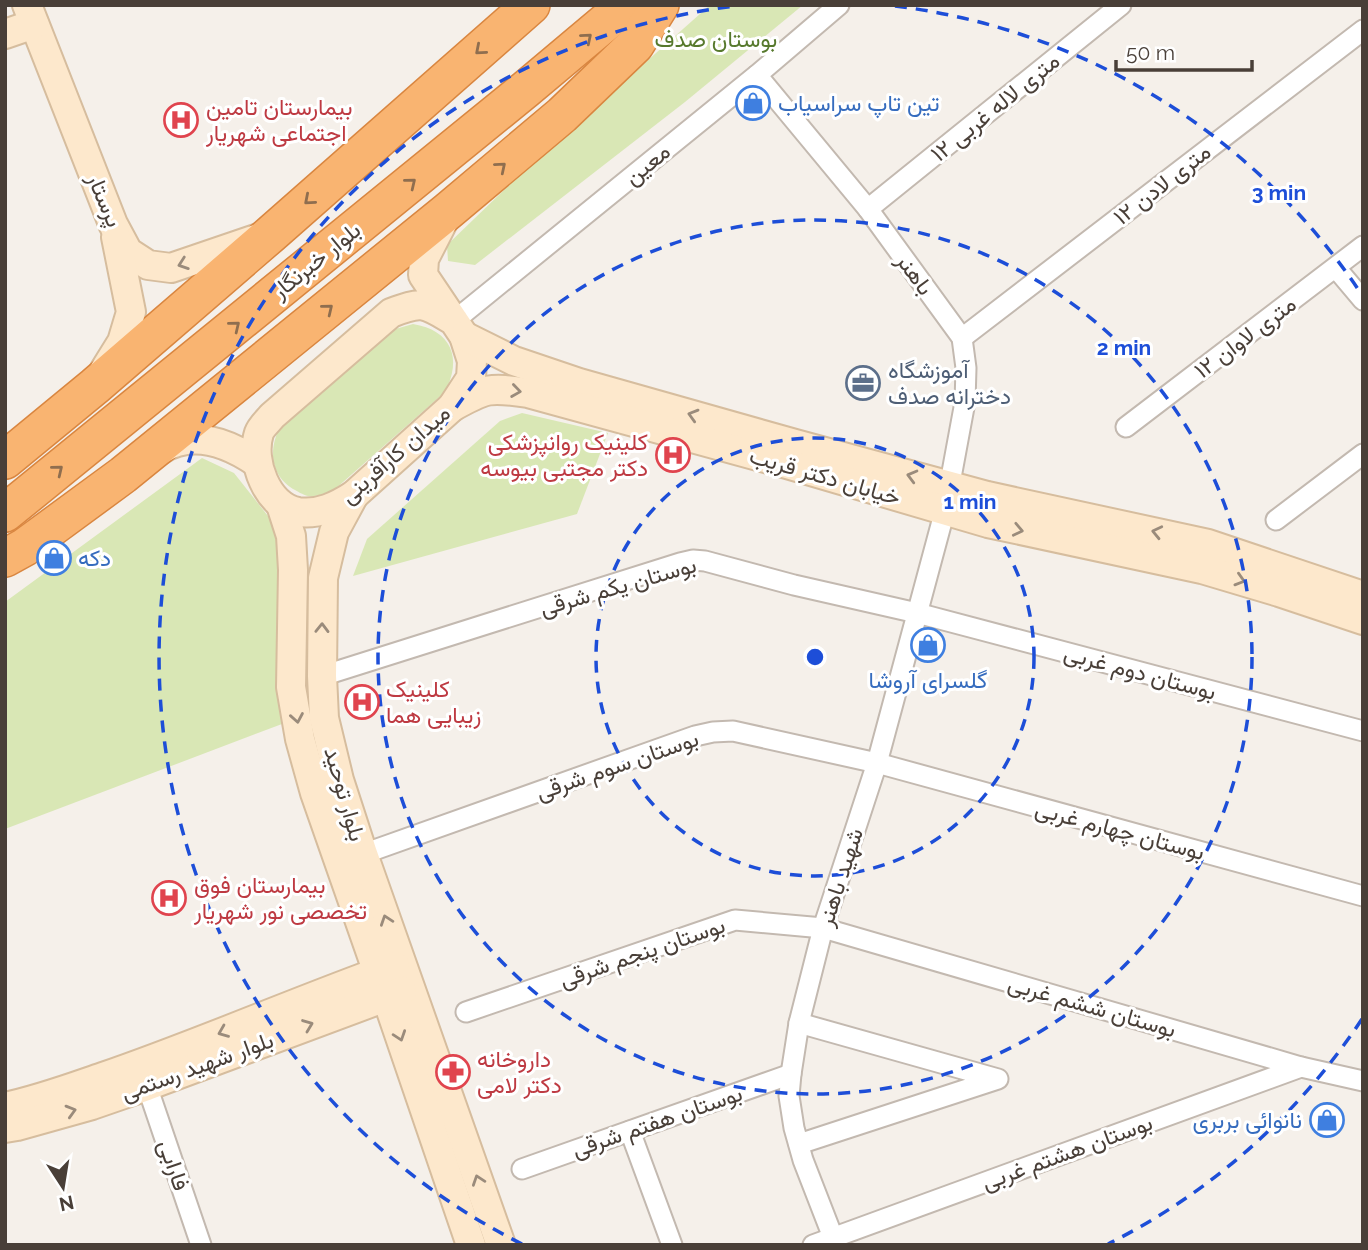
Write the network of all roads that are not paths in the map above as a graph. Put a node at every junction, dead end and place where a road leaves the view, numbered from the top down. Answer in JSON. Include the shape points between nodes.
{"nodes":[{"id":1,"x":531,"y":5,"type":"edge"},
{"id":2,"x":626,"y":5,"type":"edge"},
{"id":3,"x":660,"y":5,"type":"edge"},
{"id":4,"x":839,"y":5,"type":"edge"},
{"id":5,"x":1121,"y":5,"type":"edge"},
{"id":6,"x":31,"y":15,"type":"edge"},
{"id":7,"x":1363,"y":30,"type":"edge"},
{"id":8,"x":5,"y":34,"type":"edge"},
{"id":9,"x":757,"y":75,"type":"junction"},
{"id":10,"x":868,"y":209,"type":"junction"},
{"id":11,"x":448,"y":211,"type":"junction"},
{"id":12,"x":113,"y":224,"type":"junction"},
{"id":13,"x":271,"y":234,"type":"junction"},
{"id":14,"x":1363,"y":246,"type":"edge"},
{"id":15,"x":1336,"y":268,"type":"junction"},
{"id":16,"x":1363,"y":300,"type":"edge"},
{"id":17,"x":459,"y":329,"type":"junction"},
{"id":18,"x":962,"y":338,"type":"junction"},
{"id":19,"x":95,"y":386,"type":"junction"},
{"id":20,"x":452,"y":407,"type":"junction"},
{"id":21,"x":1126,"y":427,"type":"dead end"},
{"id":22,"x":1363,"y":454,"type":"edge"},
{"id":23,"x":5,"y":460,"type":"edge"},
{"id":24,"x":256,"y":462,"type":"junction"},
{"id":25,"x":123,"y":475,"type":"junction"},
{"id":26,"x":354,"y":495,"type":"junction"},
{"id":27,"x":947,"y":498,"type":"junction"},
{"id":28,"x":281,"y":505,"type":"junction"},
{"id":29,"x":5,"y":513,"type":"edge"},
{"id":30,"x":1276,"y":520,"type":"dead end"},
{"id":31,"x":5,"y":558,"type":"edge"},
{"id":32,"x":1363,"y":596,"type":"edge"},
{"id":33,"x":917,"y":613,"type":"junction"},
{"id":34,"x":1363,"y":620,"type":"edge"},
{"id":35,"x":322,"y":676,"type":"junction"},
{"id":36,"x":1363,"y":731,"type":"edge"},
{"id":37,"x":877,"y":763,"type":"junction"},
{"id":38,"x":363,"y":854,"type":"junction"},
{"id":39,"x":1363,"y":897,"type":"edge"},
{"id":40,"x":823,"y":928,"type":"junction"},
{"id":41,"x":394,"y":980,"type":"junction"},
{"id":42,"x":348,"y":996,"type":"junction"},
{"id":43,"x":466,"y":1012,"type":"dead end"},
{"id":44,"x":799,"y":1023,"type":"junction"},
{"id":45,"x":1301,"y":1067,"type":"junction"},
{"id":46,"x":791,"y":1074,"type":"junction"},
{"id":47,"x":1363,"y":1081,"type":"edge"},
{"id":48,"x":147,"y":1086,"type":"junction"},
{"id":49,"x":5,"y":1107,"type":"edge"},
{"id":50,"x":5,"y":1128,"type":"edge"},
{"id":51,"x":630,"y":1131,"type":"junction"},
{"id":52,"x":799,"y":1144,"type":"junction"},
{"id":53,"x":522,"y":1169,"type":"dead end"},
{"id":54,"x":834,"y":1241,"type":"edge"},
{"id":55,"x":201,"y":1245,"type":"edge"},
{"id":56,"x":471,"y":1245,"type":"edge"},
{"id":57,"x":500,"y":1245,"type":"edge"},
{"id":58,"x":672,"y":1245,"type":"edge"},
{"id":59,"x":813,"y":1245,"type":"edge"}],
"edges":[{"from":1,"to":13,"type":"highway","name":"بلوار خبرنگار","one_way":true},
{"from":29,"to":2,"type":"highway","name":"بلوار خبرنگار","one_way":true},
{"from":11,"to":3,"type":"highway","one_way":true,"via":[[626,54]]},
{"from":4,"to":9,"type":"street","name":"معین"},
{"from":5,"to":10,"type":"street","name":"۱۲ متری لاله غربی"},
{"from":6,"to":8,"type":"main road"},
{"from":6,"to":12,"type":"main road","name":"پرستار"},
{"from":7,"to":18,"type":"street","name":"۱۲ متری لادن"},
{"from":9,"to":10,"type":"street","name":"باهنر"},
{"from":9,"to":17,"type":"street","name":"معین"},
{"from":10,"to":18,"type":"street","name":"باهنر"},
{"from":11,"to":17,"type":"main road","via":[[424,259],[423,275]]},
{"from":25,"to":11,"type":"highway","one_way":true},
{"from":13,"to":12,"type":"main road","name":"پرستار","one_way":true,"via":[[171,268],[148,265],[128,252]]},
{"from":12,"to":19,"type":"main road","via":[[131,312],[122,342]]},
{"from":13,"to":19,"type":"highway","name":"بلوار خبرنگار"},
{"from":14,"to":15,"type":"street","name":"۱۲ متری لاوان"},
{"from":15,"to":16,"type":"street"},
{"from":15,"to":21,"type":"street","name":"۱۲ متری لاوان"},
{"from":17,"to":20,"type":"main road","name":"میدان کارآفرینی","via":[[472,361],[471,378]]},
{"from":17,"to":24,"type":"main road","via":[[426,304],[391,313],[272,416],[259,431]]},
{"from":27,"to":17,"type":"main road","name":"خیابان دکتر قریب","one_way":true,"via":[[795,444],[514,361]]},
{"from":18,"to":27,"type":"street","name":"باهنر","via":[[965,402]]},
{"from":19,"to":23,"type":"highway","name":"بلوار خبرنگار"},
{"from":20,"to":26,"type":"main road","name":"میدان کارآفرینی"},
{"from":20,"to":27,"type":"main road","name":"خیابان دکتر قریب","one_way":true,"via":[[480,391],[499,388],[528,393],[787,464]]},
{"from":22,"to":30,"type":"street"},
{"from":24,"to":25,"type":"main road","via":[[222,443],[191,439],[168,445]]},
{"from":24,"to":28,"type":"main road"},
{"from":25,"to":31,"type":"highway"},
{"from":26,"to":28,"type":"main road","name":"میدان کارآفرینی","via":[[316,512],[297,512]]},
{"from":35,"to":26,"type":"main road","name":"بلوار توحید","one_way":true,"via":[[323,578],[334,532]]},
{"from":32,"to":27,"type":"main road","name":"خیابان دکتر قریب","one_way":true,"via":[[1208,544],[987,496]]},
{"from":27,"to":33,"type":"street","name":"شهید باهنر"},
{"from":27,"to":34,"type":"main road","name":"خیابان دکتر قریب","one_way":true,"via":[[988,523],[1202,569]]},
{"from":28,"to":41,"type":"main road","name":"بلوار توحید","one_way":true,"via":[[291,536],[291,687],[300,739],[315,793]]},
{"from":33,"to":35,"type":"street","name":"بوستان یکم شرقی","via":[[693,560]]},
{"from":33,"to":36,"type":"street","name":"بوستان دوم غربی"},
{"from":33,"to":37,"type":"street","name":"شهید باهنر"},
{"from":35,"to":38,"type":"main road","name":"بلوار توحید","via":[[324,718]]},
{"from":37,"to":38,"type":"street","name":"بوستان سوم شرقی","via":[[733,731],[713,732]]},
{"from":37,"to":39,"type":"street","name":"بوستان چهارم غربی"},
{"from":37,"to":40,"type":"street","name":"شهید باهنر"},
{"from":41,"to":38,"type":"main road","name":"بلوار توحید","one_way":true},
{"from":40,"to":43,"type":"street","name":"بوستان پنجم شرقی","via":[[735,920]]},
{"from":40,"to":44,"type":"street","name":"شهید باهنر"},
{"from":40,"to":45,"type":"street","name":"بوستان ششم غربی"},
{"from":41,"to":42,"type":"main road","name":"بلوار شهید رستمی"},
{"from":41,"to":56,"type":"main road","name":"بلوار توحید","one_way":true},
{"from":57,"to":41,"type":"main road","name":"بلوار توحید","one_way":true},
{"from":48,"to":42,"type":"main road","name":"بلوار شهید رستمی","one_way":true},
{"from":42,"to":49,"type":"main road","name":"بلوار شهید رستمی","one_way":true},
{"from":44,"to":46,"type":"street","name":"شهید باهنر"},
{"from":44,"to":52,"type":"street","via":[[998,1079]]},
{"from":45,"to":47,"type":"street","name":"بوستان ششم غربی"},
{"from":45,"to":54,"type":"street","name":"بوستان هشتم غربی"},
{"from":46,"to":51,"type":"street","name":"بوستان هفتم شرقی"},
{"from":46,"to":52,"type":"street","name":"شهید باهنر","via":[[789,1096]]},
{"from":50,"to":48,"type":"main road","name":"بلوار شهید رستمی","one_way":true},
{"from":48,"to":55,"type":"street","name":"فارابی"},
{"from":51,"to":53,"type":"street","name":"بوستان هفتم شرقی"},
{"from":51,"to":58,"type":"street"},
{"from":52,"to":54,"type":"street","name":"شهید باهنر"},
{"from":54,"to":59,"type":"street","name":"بوستان هشتم غربی"}]}
